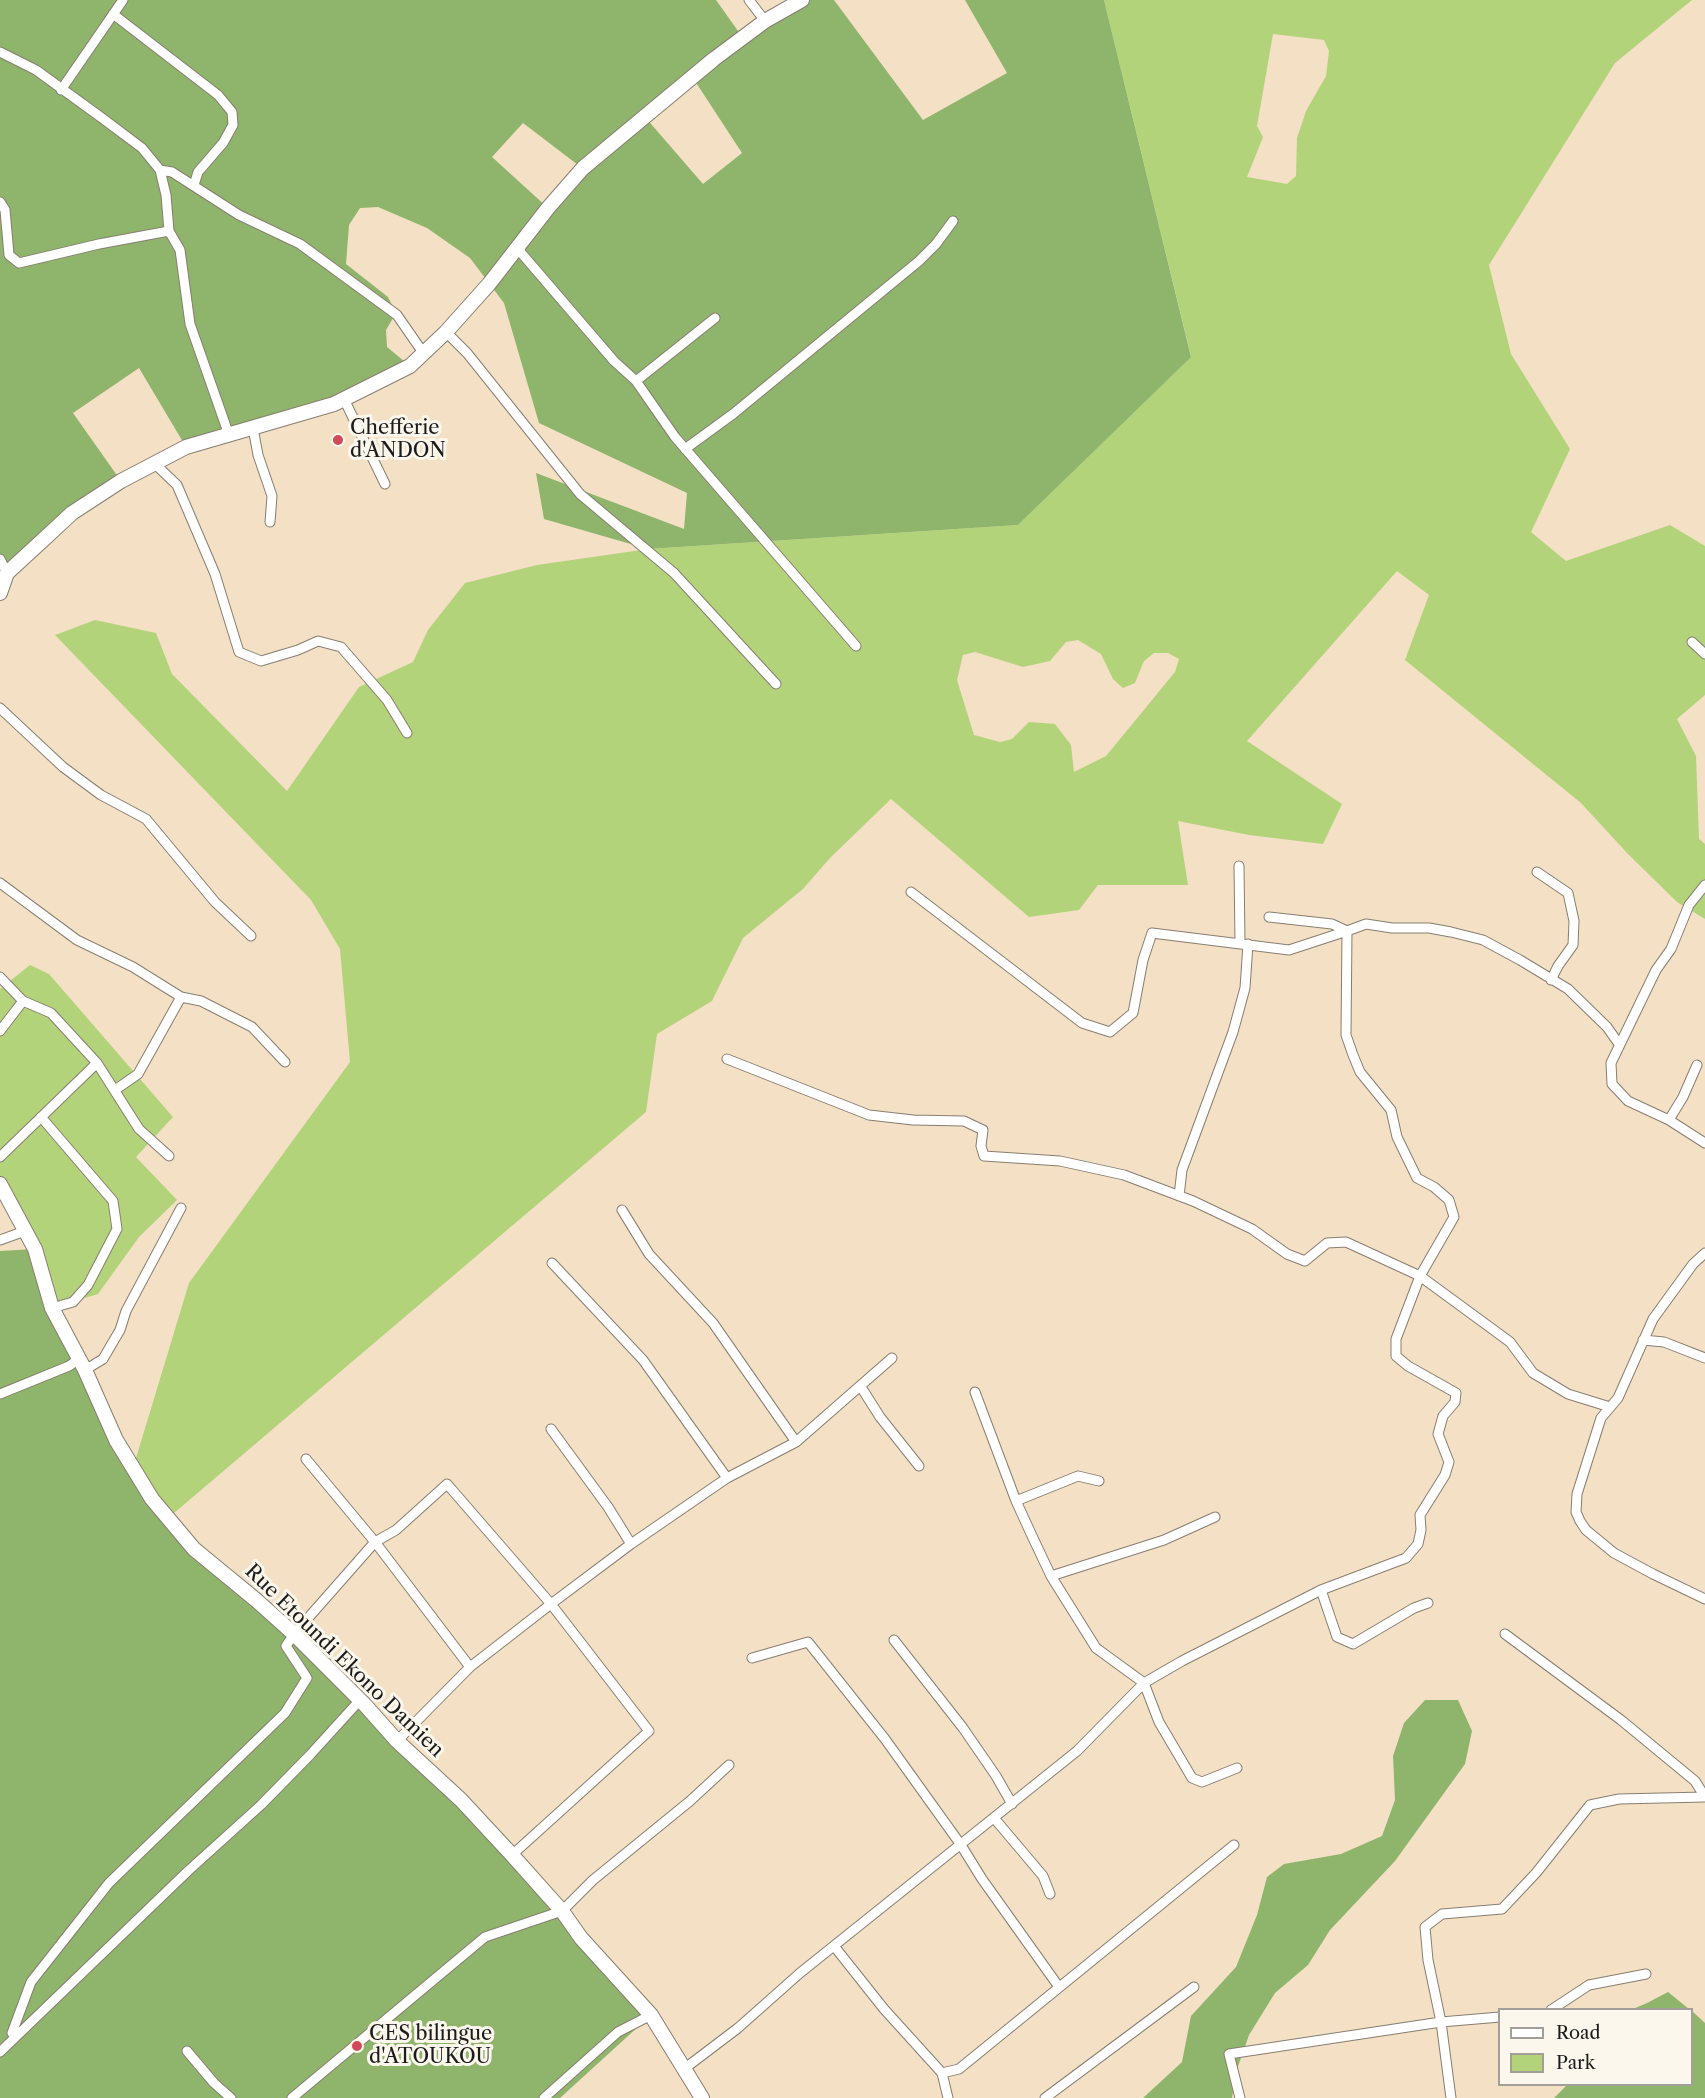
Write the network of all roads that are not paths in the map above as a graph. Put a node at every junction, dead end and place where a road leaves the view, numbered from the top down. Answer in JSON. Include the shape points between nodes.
{"nodes":[{"id":1,"x":123,"y":0,"type":"edge"},
{"id":2,"x":748,"y":0,"type":"edge"},
{"id":3,"x":802,"y":0,"type":"edge"},
{"id":4,"x":114,"y":14,"type":"junction"},
{"id":5,"x":765,"y":21,"type":"junction"},
{"id":6,"x":0,"y":52,"type":"edge"},
{"id":7,"x":61,"y":90,"type":"junction"},
{"id":8,"x":160,"y":170,"type":"junction"},
{"id":9,"x":194,"y":185,"type":"junction"},
{"id":10,"x":0,"y":202,"type":"edge"},
{"id":11,"x":953,"y":221,"type":"dead end"},
{"id":12,"x":169,"y":231,"type":"junction"},
{"id":13,"x":517,"y":248,"type":"junction"},
{"id":14,"x":715,"y":318,"type":"dead end"},
{"id":15,"x":446,"y":332,"type":"junction"},
{"id":16,"x":424,"y":354,"type":"junction"},
{"id":17,"x":636,"y":381,"type":"junction"},
{"id":18,"x":344,"y":399,"type":"junction"},
{"id":19,"x":253,"y":428,"type":"junction"},
{"id":20,"x":229,"y":435,"type":"junction"},
{"id":21,"x":685,"y":449,"type":"junction"},
{"id":22,"x":154,"y":463,"type":"junction"},
{"id":23,"x":385,"y":484,"type":"dead end"},
{"id":24,"x":270,"y":522,"type":"dead end"},
{"id":25,"x":0,"y":559,"type":"edge"},
{"id":26,"x":7,"y":573,"type":"junction"},
{"id":27,"x":0,"y":593,"type":"edge"},
{"id":28,"x":1692,"y":642,"type":"dead end"},
{"id":29,"x":856,"y":646,"type":"dead end"},
{"id":30,"x":1705,"y":654,"type":"edge"},
{"id":31,"x":776,"y":684,"type":"dead end"},
{"id":32,"x":0,"y":708,"type":"edge"},
{"id":33,"x":408,"y":733,"type":"dead end"},
{"id":34,"x":1239,"y":866,"type":"dead end"},
{"id":35,"x":1537,"y":872,"type":"dead end"},
{"id":36,"x":0,"y":883,"type":"edge"},
{"id":37,"x":1705,"y":885,"type":"edge"},
{"id":38,"x":911,"y":892,"type":"dead end"},
{"id":39,"x":1269,"y":918,"type":"dead end"},
{"id":40,"x":1347,"y":932,"type":"junction"},
{"id":41,"x":251,"y":936,"type":"dead end"},
{"id":42,"x":1244,"y":944,"type":"junction"},
{"id":43,"x":0,"y":977,"type":"edge"},
{"id":44,"x":1551,"y":980,"type":"junction"},
{"id":45,"x":181,"y":997,"type":"junction"},
{"id":46,"x":23,"y":1001,"type":"junction"},
{"id":47,"x":1630,"y":1021,"type":"junction"},
{"id":48,"x":1607,"y":1027,"type":"junction"},
{"id":49,"x":0,"y":1031,"type":"edge"},
{"id":50,"x":1619,"y":1044,"type":"junction"},
{"id":51,"x":727,"y":1059,"type":"dead end"},
{"id":52,"x":285,"y":1062,"type":"dead end"},
{"id":53,"x":97,"y":1063,"type":"junction"},
{"id":54,"x":1697,"y":1065,"type":"dead end"},
{"id":55,"x":115,"y":1090,"type":"junction"},
{"id":56,"x":41,"y":1117,"type":"junction"},
{"id":57,"x":1669,"y":1120,"type":"junction"},
{"id":58,"x":1705,"y":1143,"type":"edge"},
{"id":59,"x":169,"y":1156,"type":"dead end"},
{"id":60,"x":0,"y":1157,"type":"edge"},
{"id":61,"x":0,"y":1185,"type":"edge"},
{"id":62,"x":1179,"y":1196,"type":"junction"},
{"id":63,"x":181,"y":1208,"type":"dead end"},
{"id":64,"x":622,"y":1210,"type":"dead end"},
{"id":65,"x":25,"y":1231,"type":"junction"},
{"id":66,"x":0,"y":1240,"type":"edge"},
{"id":67,"x":1705,"y":1253,"type":"edge"},
{"id":68,"x":552,"y":1263,"type":"dead end"},
{"id":69,"x":1420,"y":1276,"type":"junction"},
{"id":70,"x":52,"y":1308,"type":"junction"},
{"id":71,"x":1643,"y":1340,"type":"junction"},
{"id":72,"x":892,"y":1358,"type":"dead end"},
{"id":73,"x":1705,"y":1358,"type":"edge"},
{"id":74,"x":82,"y":1365,"type":"junction"},
{"id":75,"x":861,"y":1387,"type":"junction"},
{"id":76,"x":975,"y":1392,"type":"dead end"},
{"id":77,"x":0,"y":1394,"type":"edge"},
{"id":78,"x":1610,"y":1407,"type":"junction"},
{"id":79,"x":551,"y":1429,"type":"dead end"},
{"id":80,"x":796,"y":1442,"type":"junction"},
{"id":81,"x":306,"y":1459,"type":"dead end"},
{"id":82,"x":920,"y":1466,"type":"dead end"},
{"id":83,"x":727,"y":1478,"type":"junction"},
{"id":84,"x":1099,"y":1482,"type":"dead end"},
{"id":85,"x":1016,"y":1502,"type":"junction"},
{"id":86,"x":1215,"y":1517,"type":"dead end"},
{"id":87,"x":375,"y":1542,"type":"junction"},
{"id":88,"x":631,"y":1544,"type":"junction"},
{"id":89,"x":1051,"y":1576,"type":"junction"},
{"id":90,"x":1321,"y":1590,"type":"junction"},
{"id":91,"x":1705,"y":1599,"type":"edge"},
{"id":92,"x":1428,"y":1603,"type":"dead end"},
{"id":93,"x":551,"y":1604,"type":"junction"},
{"id":94,"x":294,"y":1634,"type":"junction"},
{"id":95,"x":1505,"y":1634,"type":"dead end"},
{"id":96,"x":894,"y":1640,"type":"dead end"},
{"id":97,"x":752,"y":1658,"type":"dead end"},
{"id":98,"x":470,"y":1667,"type":"junction"},
{"id":99,"x":1144,"y":1683,"type":"junction"},
{"id":100,"x":360,"y":1700,"type":"junction"},
{"id":101,"x":397,"y":1741,"type":"junction"},
{"id":102,"x":729,"y":1765,"type":"dead end"},
{"id":103,"x":1237,"y":1768,"type":"dead end"},
{"id":104,"x":1705,"y":1797,"type":"edge"},
{"id":105,"x":1012,"y":1804,"type":"junction"},
{"id":106,"x":994,"y":1818,"type":"junction"},
{"id":107,"x":961,"y":1845,"type":"junction"},
{"id":108,"x":1234,"y":1845,"type":"dead end"},
{"id":109,"x":512,"y":1856,"type":"junction"},
{"id":110,"x":1050,"y":1894,"type":"dead end"},
{"id":111,"x":562,"y":1911,"type":"junction"},
{"id":112,"x":834,"y":1946,"type":"junction"},
{"id":113,"x":1646,"y":1974,"type":"dead end"},
{"id":114,"x":1059,"y":1987,"type":"junction"},
{"id":115,"x":1194,"y":1987,"type":"dead end"},
{"id":116,"x":1554,"y":2008,"type":"edge"},
{"id":117,"x":651,"y":2015,"type":"junction"},
{"id":118,"x":1498,"y":2017,"type":"edge"},
{"id":119,"x":1441,"y":2022,"type":"junction"},
{"id":120,"x":12,"y":2033,"type":"dead end"},
{"id":121,"x":186,"y":2051,"type":"dead end"},
{"id":122,"x":0,"y":2052,"type":"edge"},
{"id":123,"x":684,"y":2068,"type":"junction"},
{"id":124,"x":942,"y":2073,"type":"junction"},
{"id":125,"x":231,"y":2098,"type":"edge"},
{"id":126,"x":292,"y":2098,"type":"edge"},
{"id":127,"x":544,"y":2098,"type":"edge"},
{"id":128,"x":702,"y":2098,"type":"edge"},
{"id":129,"x":948,"y":2098,"type":"edge"},
{"id":130,"x":1045,"y":2098,"type":"edge"},
{"id":131,"x":1240,"y":2098,"type":"edge"},
{"id":132,"x":1449,"y":2098,"type":"edge"}],
"edges":[{"from":1,"to":4,"type":"street"},
{"from":2,"to":5,"type":"street"},
{"from":3,"to":5,"type":"street"},
{"from":4,"to":7,"type":"street"},
{"from":4,"to":9,"type":"street","via":[[218,95],[232,112],[233,125],[198,172]]},
{"from":5,"to":13,"type":"street","via":[[583,168]]},
{"from":6,"to":7,"type":"street","via":[[36,70]]},
{"from":7,"to":8,"type":"street","via":[[142,148]]},
{"from":8,"to":9,"type":"street","via":[[172,172]]},
{"from":8,"to":12,"type":"street"},
{"from":9,"to":16,"type":"street","via":[[239,215],[300,244],[397,315]]},
{"from":10,"to":12,"type":"street","via":[[5,210],[9,255],[19,263]]},
{"from":11,"to":21,"type":"street","via":[[919,261]]},
{"from":12,"to":20,"type":"street","via":[[180,250],[190,324]]},
{"from":13,"to":15,"type":"street"},
{"from":13,"to":17,"type":"street","via":[[614,361]]},
{"from":14,"to":17,"type":"street"},
{"from":15,"to":16,"type":"street"},
{"from":15,"to":31,"type":"street","via":[[580,494],[674,573]]},
{"from":16,"to":18,"type":"street","via":[[410,366]]},
{"from":17,"to":21,"type":"street"},
{"from":18,"to":19,"type":"street"},
{"from":18,"to":23,"type":"street"},
{"from":19,"to":20,"type":"street"},
{"from":19,"to":24,"type":"street","via":[[272,496]]},
{"from":20,"to":22,"type":"street","via":[[186,447]]},
{"from":21,"to":29,"type":"street"},
{"from":22,"to":26,"type":"street","via":[[72,513]]},
{"from":22,"to":33,"type":"street","via":[[177,485],[215,574],[239,652],[261,661],[318,641],[341,647],[387,700]]},
{"from":25,"to":26,"type":"street"},
{"from":26,"to":27,"type":"street"},
{"from":28,"to":30,"type":"street"},
{"from":32,"to":41,"type":"street","via":[[63,767],[101,795],[146,819],[215,902]]},
{"from":34,"to":42,"type":"street"},
{"from":35,"to":44,"type":"street","via":[[1568,893],[1574,921],[1573,945]]},
{"from":36,"to":45,"type":"street","via":[[77,940]]},
{"from":37,"to":47,"type":"street","via":[[1689,905],[1671,949]]},
{"from":38,"to":42,"type":"street","via":[[1082,1023],[1110,1032],[1133,1013],[1152,933]]},
{"from":39,"to":40,"type":"street","via":[[1332,924]]},
{"from":40,"to":42,"type":"street","via":[[1289,950]]},
{"from":40,"to":44,"type":"street","via":[[1366,924],[1451,932],[1483,940]]},
{"from":40,"to":69,"type":"street","via":[[1346,1035],[1353,1055],[1360,1072],[1391,1110],[1396,1137],[1417,1178],[1449,1200],[1454,1217]]},
{"from":42,"to":62,"type":"street","via":[[1245,988],[1233,1032],[1182,1170]]},
{"from":43,"to":46,"type":"street"},
{"from":44,"to":48,"type":"street","via":[[1568,989]]},
{"from":45,"to":52,"type":"street","via":[[201,1001],[252,1027]]},
{"from":45,"to":55,"type":"street","via":[[138,1074]]},
{"from":46,"to":49,"type":"street"},
{"from":46,"to":53,"type":"street","via":[[51,1013]]},
{"from":47,"to":48,"type":"street"},
{"from":47,"to":50,"type":"street"},
{"from":48,"to":50,"type":"street"},
{"from":50,"to":57,"type":"street","via":[[1611,1063],[1612,1084],[1628,1101]]},
{"from":51,"to":62,"type":"street","via":[[869,1114],[964,1121],[982,1130],[984,1156],[1060,1161],[1124,1175]]},
{"from":53,"to":55,"type":"street"},
{"from":53,"to":56,"type":"street"},
{"from":54,"to":57,"type":"street"},
{"from":55,"to":59,"type":"street","via":[[139,1129]]},
{"from":56,"to":60,"type":"street"},
{"from":56,"to":70,"type":"street","via":[[113,1201],[117,1229],[88,1285],[73,1302]]},
{"from":57,"to":58,"type":"street"},
{"from":61,"to":65,"type":"street","name":"Rue Etoundi Ekono Damien"},
{"from":62,"to":69,"type":"street","via":[[1252,1229],[1287,1254],[1305,1261],[1327,1243],[1346,1242]]},
{"from":63,"to":74,"type":"street","via":[[102,1359]]},
{"from":64,"to":80,"type":"street","via":[[648,1254],[713,1323]]},
{"from":65,"to":66,"type":"street"},
{"from":65,"to":70,"type":"street","name":"Rue Etoundi Ekono Damien","via":[[35,1249]]},
{"from":67,"to":71,"type":"street","via":[[1653,1319]]},
{"from":68,"to":83,"type":"street","via":[[643,1360]]},
{"from":69,"to":78,"type":"street","via":[[1510,1342],[1533,1373],[1568,1394]]},
{"from":69,"to":90,"type":"street","via":[[1396,1339],[1396,1356],[1456,1393],[1438,1434],[1449,1462],[1445,1475],[1420,1515],[1418,1544],[1406,1558]]},
{"from":70,"to":74,"type":"street","name":"Rue Etoundi Ekono Damien"},
{"from":71,"to":73,"type":"street","via":[[1664,1342]]},
{"from":71,"to":78,"type":"street","via":[[1618,1398]]},
{"from":72,"to":75,"type":"street"},
{"from":74,"to":77,"type":"street","via":[[69,1366]]},
{"from":74,"to":94,"type":"street","name":"Rue Etoundi Ekono Damien","via":[[116,1440],[167,1519],[194,1549]]},
{"from":75,"to":80,"type":"street"},
{"from":75,"to":82,"type":"street"},
{"from":76,"to":85,"type":"street"},
{"from":78,"to":91,"type":"street","via":[[1601,1418],[1577,1494],[1580,1521],[1614,1553]]},
{"from":79,"to":88,"type":"street"},
{"from":80,"to":83,"type":"street"},
{"from":81,"to":87,"type":"street"},
{"from":83,"to":88,"type":"street"},
{"from":84,"to":85,"type":"street","via":[[1078,1476]]},
{"from":85,"to":89,"type":"street"},
{"from":86,"to":89,"type":"street","via":[[1164,1540]]},
{"from":87,"to":93,"type":"street","via":[[396,1530],[447,1484]]},
{"from":87,"to":94,"type":"street"},
{"from":87,"to":98,"type":"street"},
{"from":88,"to":93,"type":"street"},
{"from":89,"to":99,"type":"street","via":[[1096,1648]]},
{"from":90,"to":92,"type":"street","via":[[1337,1637],[1353,1644]]},
{"from":90,"to":99,"type":"street"},
{"from":93,"to":98,"type":"street"},
{"from":93,"to":109,"type":"street","via":[[649,1731]]},
{"from":94,"to":100,"type":"street","name":"Rue Etoundi Ekono Damien"},
{"from":94,"to":120,"type":"street","via":[[286,1646],[307,1678],[285,1713],[109,1882],[31,1982]]},
{"from":95,"to":104,"type":"street","via":[[1622,1720],[1695,1781]]},
{"from":96,"to":105,"type":"street","via":[[963,1728]]},
{"from":97,"to":107,"type":"street","via":[[808,1642],[885,1739]]},
{"from":98,"to":101,"type":"street"},
{"from":99,"to":103,"type":"street","via":[[1160,1722],[1192,1778],[1202,1782]]},
{"from":99,"to":105,"type":"street","via":[[1077,1751]]},
{"from":100,"to":101,"type":"street","name":"Rue Etoundi Ekono Damien"},
{"from":100,"to":122,"type":"street","via":[[261,1805]]},
{"from":101,"to":109,"type":"street","name":"Rue Etoundi Ekono Damien","via":[[461,1800]]},
{"from":102,"to":111,"type":"street"},
{"from":104,"to":119,"type":"street","via":[[1619,1798],[1590,1805],[1502,1909],[1442,1914],[1425,1927]]},
{"from":105,"to":106,"type":"street"},
{"from":106,"to":107,"type":"street"},
{"from":106,"to":110,"type":"street","via":[[1043,1876]]},
{"from":107,"to":112,"type":"street"},
{"from":107,"to":114,"type":"street"},
{"from":108,"to":114,"type":"street"},
{"from":109,"to":111,"type":"street","name":"Rue Etoundi Ekono Damien"},
{"from":111,"to":117,"type":"street","name":"Rue Etoundi Ekono Damien"},
{"from":111,"to":126,"type":"street","via":[[484,1937]]},
{"from":112,"to":123,"type":"street","via":[[738,2028]]},
{"from":112,"to":124,"type":"street"},
{"from":113,"to":116,"type":"street","via":[[1589,1985]]},
{"from":114,"to":124,"type":"street","via":[[960,2069]]},
{"from":115,"to":130,"type":"street"},
{"from":117,"to":123,"type":"street","name":"Rue Etoundi Ekono Damien"},
{"from":117,"to":127,"type":"street","via":[[618,2032]]},
{"from":118,"to":119,"type":"street"},
{"from":119,"to":131,"type":"street","via":[[1229,2054]]},
{"from":119,"to":132,"type":"street"},
{"from":121,"to":125,"type":"street"},
{"from":123,"to":128,"type":"street","name":"Rue Etoundi Ekono Damien"},
{"from":124,"to":129,"type":"street"}]}
